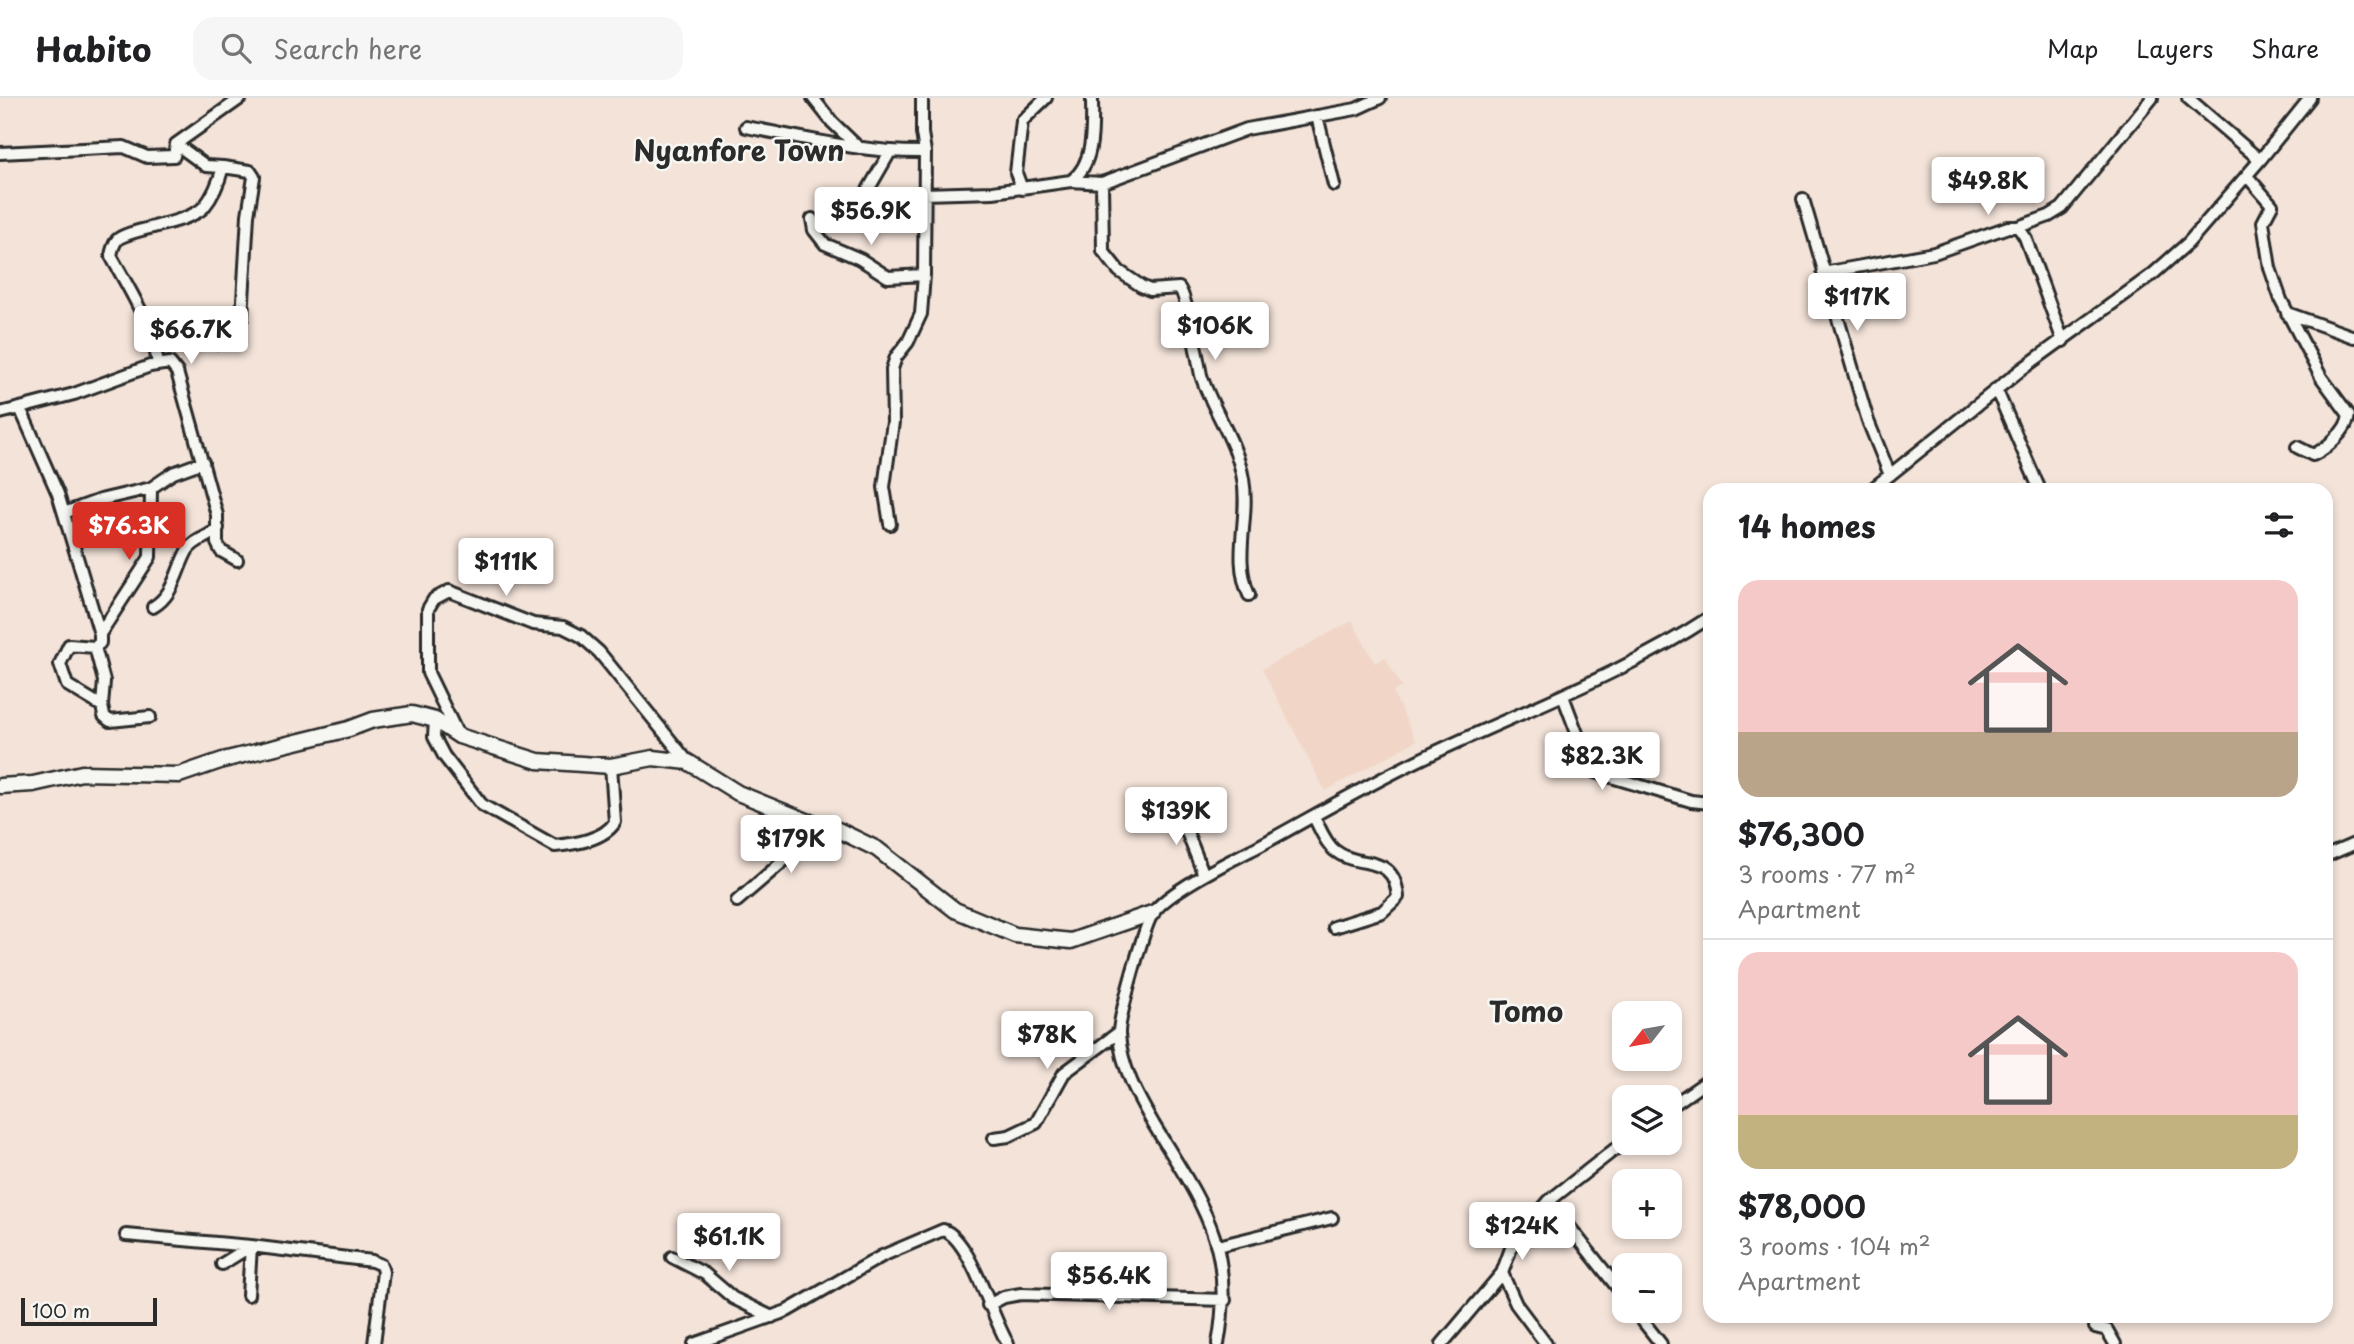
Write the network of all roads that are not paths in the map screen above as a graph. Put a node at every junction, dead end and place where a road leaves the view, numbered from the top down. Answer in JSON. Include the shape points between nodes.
{"nodes":[{"id":1,"x":241,"y":98,"type":"edge"},
{"id":2,"x":813,"y":98,"type":"edge"},
{"id":3,"x":922,"y":98,"type":"edge"},
{"id":4,"x":1046,"y":98,"type":"edge"},
{"id":5,"x":1092,"y":98,"type":"edge"},
{"id":6,"x":1380,"y":98,"type":"edge"},
{"id":7,"x":2152,"y":98,"type":"edge"},
{"id":8,"x":2188,"y":98,"type":"edge"},
{"id":9,"x":2310,"y":98,"type":"edge"},
{"id":10,"x":1317,"y":116,"type":"junction"},
{"id":11,"x":746,"y":127,"type":"dead end"},
{"id":12,"x":176,"y":145,"type":"junction"},
{"id":13,"x":859,"y":148,"type":"junction"},
{"id":14,"x":890,"y":152,"type":"junction"},
{"id":15,"x":925,"y":152,"type":"junction"},
{"id":16,"x":0,"y":153,"type":"edge"},
{"id":17,"x":2260,"y":160,"type":"junction"},
{"id":18,"x":223,"y":167,"type":"junction"},
{"id":19,"x":2247,"y":176,"type":"junction"},
{"id":20,"x":1072,"y":181,"type":"junction"},
{"id":21,"x":1102,"y":183,"type":"junction"},
{"id":22,"x":1334,"y":185,"type":"dead end"},
{"id":23,"x":1022,"y":189,"type":"junction"},
{"id":24,"x":924,"y":194,"type":"junction"},
{"id":25,"x":1803,"y":200,"type":"dead end"},
{"id":26,"x":861,"y":202,"type":"dead end"},
{"id":27,"x":812,"y":219,"type":"dead end"},
{"id":28,"x":2018,"y":227,"type":"junction"},
{"id":29,"x":1823,"y":274,"type":"junction"},
{"id":30,"x":925,"y":275,"type":"junction"},
{"id":31,"x":2287,"y":313,"type":"junction"},
{"id":32,"x":2354,"y":337,"type":"edge"},
{"id":33,"x":2063,"y":341,"type":"junction"},
{"id":34,"x":218,"y":343,"type":"dead end"},
{"id":35,"x":158,"y":364,"type":"junction"},
{"id":36,"x":1996,"y":389,"type":"junction"},
{"id":37,"x":20,"y":408,"type":"junction"},
{"id":38,"x":0,"y":413,"type":"edge"},
{"id":39,"x":2297,"y":447,"type":"dead end"},
{"id":40,"x":203,"y":462,"type":"junction"},
{"id":41,"x":1890,"y":475,"type":"junction"},
{"id":42,"x":1880,"y":483,"type":"edge"},
{"id":43,"x":2037,"y":483,"type":"edge"},
{"id":44,"x":150,"y":488,"type":"junction"},
{"id":45,"x":64,"y":513,"type":"junction"},
{"id":46,"x":890,"y":524,"type":"dead end"},
{"id":47,"x":218,"y":528,"type":"junction"},
{"id":48,"x":237,"y":560,"type":"dead end"},
{"id":49,"x":1249,"y":595,"type":"dead end"},
{"id":50,"x":153,"y":607,"type":"dead end"},
{"id":51,"x":1703,"y":621,"type":"edge"},
{"id":52,"x":100,"y":634,"type":"junction"},
{"id":53,"x":95,"y":647,"type":"junction"},
{"id":54,"x":1563,"y":696,"type":"junction"},
{"id":55,"x":102,"y":706,"type":"junction"},
{"id":56,"x":150,"y":717,"type":"dead end"},
{"id":57,"x":435,"y":720,"type":"junction"},
{"id":58,"x":459,"y":736,"type":"junction"},
{"id":59,"x":688,"y":762,"type":"junction"},
{"id":60,"x":611,"y":766,"type":"junction"},
{"id":61,"x":0,"y":786,"type":"edge"},
{"id":62,"x":1703,"y":802,"type":"edge"},
{"id":63,"x":1177,"y":807,"type":"dead end"},
{"id":64,"x":1314,"y":817,"type":"junction"},
{"id":65,"x":807,"y":821,"type":"junction"},
{"id":66,"x":2354,"y":844,"type":"edge"},
{"id":67,"x":2333,"y":853,"type":"edge"},
{"id":68,"x":1205,"y":875,"type":"junction"},
{"id":69,"x":737,"y":901,"type":"dead end"},
{"id":70,"x":1152,"y":913,"type":"junction"},
{"id":71,"x":1334,"y":928,"type":"dead end"},
{"id":72,"x":1118,"y":1032,"type":"junction"},
{"id":73,"x":1703,"y":1084,"type":"edge"},
{"id":74,"x":1682,"y":1099,"type":"edge"},
{"id":75,"x":994,"y":1138,"type":"dead end"},
{"id":76,"x":1612,"y":1151,"type":"edge"},
{"id":77,"x":1549,"y":1201,"type":"junction"},
{"id":78,"x":1332,"y":1218,"type":"dead end"},
{"id":79,"x":126,"y":1235,"type":"dead end"},
{"id":80,"x":251,"y":1246,"type":"junction"},
{"id":81,"x":1218,"y":1246,"type":"junction"},
{"id":82,"x":672,"y":1257,"type":"dead end"},
{"id":83,"x":222,"y":1264,"type":"dead end"},
{"id":84,"x":1502,"y":1273,"type":"junction"},
{"id":85,"x":1612,"y":1281,"type":"edge"},
{"id":86,"x":248,"y":1295,"type":"dead end"},
{"id":87,"x":1225,"y":1300,"type":"junction"},
{"id":88,"x":988,"y":1305,"type":"junction"},
{"id":89,"x":772,"y":1317,"type":"junction"},
{"id":90,"x":1644,"y":1323,"type":"edge"},
{"id":91,"x":2095,"y":1327,"type":"dead end"},
{"id":92,"x":373,"y":1344,"type":"edge"},
{"id":93,"x":694,"y":1344,"type":"edge"},
{"id":94,"x":1008,"y":1344,"type":"edge"},
{"id":95,"x":1218,"y":1344,"type":"edge"},
{"id":96,"x":1442,"y":1344,"type":"edge"},
{"id":97,"x":1546,"y":1344,"type":"edge"},
{"id":98,"x":1661,"y":1344,"type":"edge"},
{"id":99,"x":2115,"y":1344,"type":"edge"}],
"edges":[{"from":1,"to":12,"type":"street"},
{"from":2,"to":13,"type":"street"},
{"from":3,"to":15,"type":"street"},
{"from":4,"to":23,"type":"street","via":[[1021,121],[1016,173]]},
{"from":5,"to":20,"type":"street","via":[[1088,155]]},
{"from":6,"to":10,"type":"street","via":[[1356,109]]},
{"from":7,"to":28,"type":"street","via":[[2062,208]]},
{"from":8,"to":17,"type":"street"},
{"from":9,"to":17,"type":"street"},
{"from":10,"to":21,"type":"street","via":[[1247,130]]},
{"from":10,"to":22,"type":"street"},
{"from":11,"to":13,"type":"street"},
{"from":12,"to":16,"type":"street","via":[[174,156],[159,159],[124,147]]},
{"from":12,"to":18,"type":"street","via":[[206,166]]},
{"from":13,"to":14,"type":"street"},
{"from":14,"to":15,"type":"street"},
{"from":14,"to":26,"type":"street"},
{"from":15,"to":24,"type":"street"},
{"from":17,"to":19,"type":"street"},
{"from":18,"to":34,"type":"street","via":[[250,171],[254,177],[242,318]]},
{"from":18,"to":35,"type":"street","via":[[219,184],[202,209],[123,236],[113,247],[111,256],[152,338]]},
{"from":19,"to":31,"type":"street","via":[[2272,205],[2263,222],[2266,247]]},
{"from":19,"to":33,"type":"street","via":[[2179,251],[2123,299]]},
{"from":20,"to":21,"type":"street"},
{"from":20,"to":23,"type":"street"},
{"from":21,"to":49,"type":"street","via":[[1103,251],[1119,271],[1141,286],[1150,290],[1179,288],[1185,296],[1202,376],[1243,477],[1241,568]]},
{"from":23,"to":24,"type":"street"},
{"from":24,"to":30,"type":"street"},
{"from":25,"to":29,"type":"street"},
{"from":27,"to":30,"type":"street","via":[[825,244],[888,278]]},
{"from":28,"to":29,"type":"street","via":[[1934,253]]},
{"from":28,"to":33,"type":"street"},
{"from":29,"to":41,"type":"street","via":[[1868,421]]},
{"from":30,"to":46,"type":"street","via":[[921,314],[892,369],[893,422],[884,487]]},
{"from":31,"to":32,"type":"street"},
{"from":31,"to":39,"type":"street","via":[[2321,377],[2349,415],[2348,422],[2321,451],[2313,455]]},
{"from":33,"to":36,"type":"street"},
{"from":35,"to":37,"type":"street"},
{"from":35,"to":40,"type":"street","via":[[170,363],[177,372]]},
{"from":36,"to":41,"type":"street"},
{"from":36,"to":43,"type":"street"},
{"from":37,"to":38,"type":"street"},
{"from":37,"to":45,"type":"street"},
{"from":40,"to":44,"type":"street"},
{"from":40,"to":47,"type":"street"},
{"from":41,"to":42,"type":"street"},
{"from":44,"to":45,"type":"street"},
{"from":44,"to":52,"type":"street","via":[[150,557]]},
{"from":45,"to":52,"type":"street"},
{"from":47,"to":48,"type":"street","via":[[221,551]]},
{"from":47,"to":50,"type":"street","via":[[188,550],[166,600]]},
{"from":51,"to":54,"type":"street"},
{"from":52,"to":53,"type":"street"},
{"from":53,"to":55,"type":"street","via":[[104,681]]},
{"from":53,"to":55,"type":"street","via":[[69,645],[60,664],[67,685]]},
{"from":54,"to":62,"type":"street","via":[[1595,772]]},
{"from":54,"to":64,"type":"street","via":[[1418,761]]},
{"from":55,"to":56,"type":"street","via":[[110,721]]},
{"from":57,"to":58,"type":"street"},
{"from":57,"to":60,"type":"street","via":[[435,737],[444,756],[482,806],[555,846],[611,829],[615,822]]},
{"from":57,"to":61,"type":"street","via":[[412,714],[373,720],[179,775],[82,773]]},
{"from":58,"to":59,"type":"street","via":[[428,673],[428,609],[434,598],[449,591],[533,624],[563,626],[581,636]]},
{"from":58,"to":60,"type":"street","via":[[538,761]]},
{"from":59,"to":60,"type":"street","via":[[653,758]]},
{"from":59,"to":65,"type":"street","via":[[738,793]]},
{"from":63,"to":68,"type":"street"},
{"from":64,"to":68,"type":"street"},
{"from":64,"to":71,"type":"street","via":[[1335,850],[1373,862],[1391,873],[1397,884],[1398,897],[1382,912]]},
{"from":65,"to":69,"type":"street","via":[[787,858]]},
{"from":65,"to":70,"type":"street","via":[[877,849],[955,910],[1015,935],[1071,942]]},
{"from":66,"to":67,"type":"street"},
{"from":68,"to":70,"type":"street"},
{"from":70,"to":72,"type":"street"},
{"from":72,"to":75,"type":"street","via":[[1064,1073],[1036,1123]]},
{"from":72,"to":81,"type":"street","via":[[1130,1080],[1195,1191]]},
{"from":73,"to":74,"type":"street"},
{"from":76,"to":77,"type":"street"},
{"from":77,"to":84,"type":"street","via":[[1513,1243]]},
{"from":77,"to":85,"type":"street"},
{"from":78,"to":81,"type":"street"},
{"from":79,"to":80,"type":"street"},
{"from":80,"to":83,"type":"street"},
{"from":80,"to":86,"type":"street"},
{"from":80,"to":92,"type":"street","via":[[381,1265]]},
{"from":81,"to":87,"type":"street"},
{"from":82,"to":89,"type":"street","via":[[705,1274],[733,1298]]},
{"from":84,"to":96,"type":"street"},
{"from":84,"to":97,"type":"street","via":[[1516,1304]]},
{"from":87,"to":88,"type":"street","via":[[1021,1294]]},
{"from":87,"to":95,"type":"street"},
{"from":88,"to":89,"type":"street","via":[[966,1250],[951,1232],[943,1230],[883,1256]]},
{"from":88,"to":94,"type":"street"},
{"from":89,"to":93,"type":"street"},
{"from":90,"to":98,"type":"street"},
{"from":91,"to":99,"type":"street","via":[[2106,1329]]}]}
